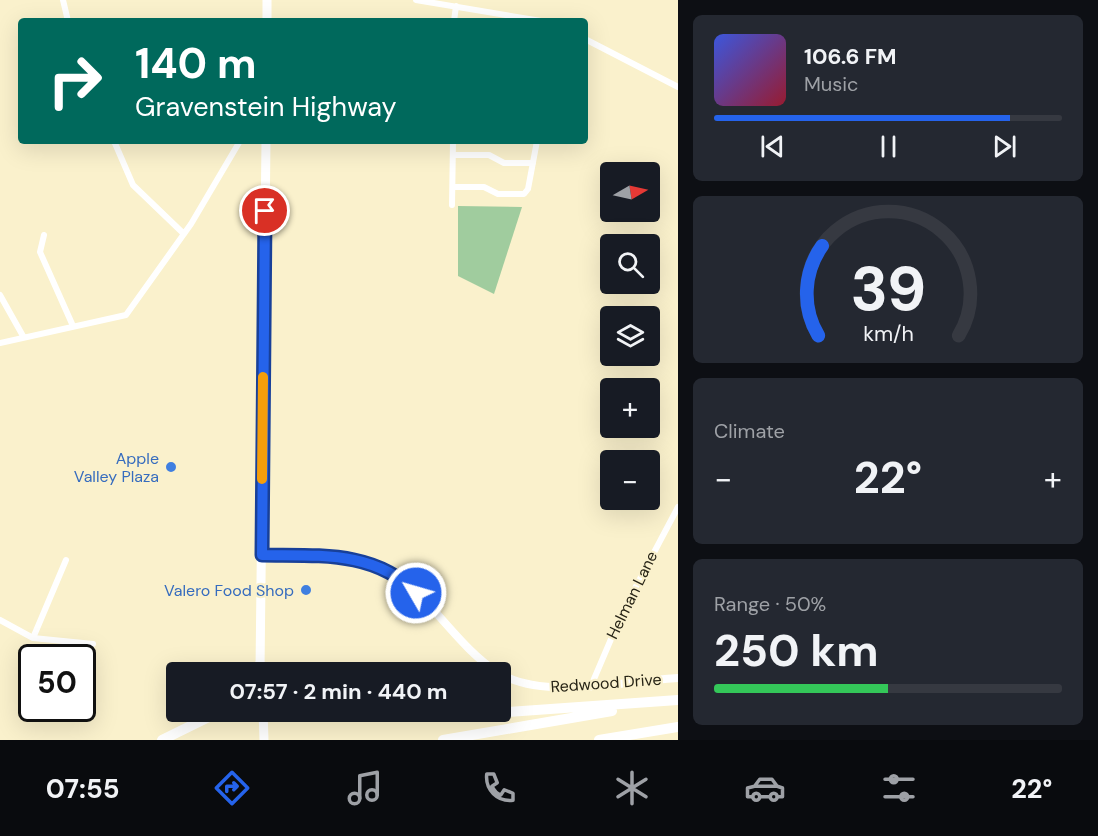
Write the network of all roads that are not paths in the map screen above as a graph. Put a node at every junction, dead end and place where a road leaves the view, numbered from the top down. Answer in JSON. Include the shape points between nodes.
{"nodes":[{"id":1,"x":63,"y":0,"type":"edge"},
{"id":2,"x":267,"y":0,"type":"edge"},
{"id":3,"x":416,"y":0,"type":"edge"},
{"id":4,"x":456,"y":6,"type":"junction"},
{"id":5,"x":67,"y":18,"type":"edge"},
{"id":6,"x":267,"y":18,"type":"edge"},
{"id":7,"x":454,"y":18,"type":"edge"},
{"id":8,"x":524,"y":18,"type":"edge"},
{"id":9,"x":588,"y":41,"type":"edge"},
{"id":10,"x":678,"y":87,"type":"edge"},
{"id":11,"x":115,"y":144,"type":"edge"},
{"id":12,"x":238,"y":144,"type":"edge"},
{"id":13,"x":266,"y":144,"type":"edge"},
{"id":14,"x":453,"y":144,"type":"edge"},
{"id":15,"x":536,"y":144,"type":"edge"},
{"id":16,"x":453,"y":155,"type":"junction"},
{"id":17,"x":533,"y":163,"type":"junction"},
{"id":18,"x":453,"y":187,"type":"junction"},
{"id":19,"x":452,"y":205,"type":"dead end"},
{"id":20,"x":184,"y":234,"type":"junction"},
{"id":21,"x":44,"y":235,"type":"dead end"},
{"id":22,"x":0,"y":295,"type":"edge"},
{"id":23,"x":73,"y":326,"type":"junction"},
{"id":24,"x":23,"y":336,"type":"junction"},
{"id":25,"x":0,"y":343,"type":"edge"},
{"id":26,"x":678,"y":507,"type":"edge"},
{"id":27,"x":262,"y":555,"type":"junction"},
{"id":28,"x":66,"y":560,"type":"dead end"},
{"id":29,"x":0,"y":620,"type":"edge"},
{"id":30,"x":33,"y":638,"type":"junction"},
{"id":31,"x":93,"y":644,"type":"dead end"},
{"id":32,"x":258,"y":662,"type":"edge"},
{"id":33,"x":485,"y":662,"type":"edge"},
{"id":34,"x":511,"y":677,"type":"edge"},
{"id":35,"x":678,"y":678,"type":"edge"},
{"id":36,"x":591,"y":686,"type":"junction"},
{"id":37,"x":678,"y":700,"type":"edge"},
{"id":38,"x":511,"y":712,"type":"edge"},
{"id":39,"x":199,"y":722,"type":"edge"},
{"id":40,"x":263,"y":722,"type":"edge"},
{"id":41,"x":676,"y":727,"type":"edge"},
{"id":42,"x":162,"y":740,"type":"edge"},
{"id":43,"x":264,"y":740,"type":"edge"},
{"id":44,"x":443,"y":740,"type":"edge"},
{"id":45,"x":598,"y":740,"type":"edge"},
{"id":46,"x":624,"y":740,"type":"edge"}],
"edges":[{"from":1,"to":5,"type":"street"},
{"from":2,"to":6,"type":"main road"},
{"from":3,"to":4,"type":"street"},
{"from":4,"to":7,"type":"street"},
{"from":4,"to":8,"type":"street"},
{"from":9,"to":10,"type":"street"},
{"from":11,"to":20,"type":"street","via":[[133,185]]},
{"from":12,"to":20,"type":"street"},
{"from":13,"to":27,"type":"main road"},
{"from":14,"to":16,"type":"street"},
{"from":15,"to":17,"type":"street"},
{"from":16,"to":17,"type":"street","via":[[489,155],[504,163]]},
{"from":16,"to":18,"type":"street"},
{"from":17,"to":18,"type":"street","via":[[524,194],[498,194],[484,187]]},
{"from":18,"to":19,"type":"street"},
{"from":20,"to":23,"type":"street","via":[[126,315]]},
{"from":21,"to":23,"type":"street","via":[[40,252]]},
{"from":22,"to":24,"type":"street"},
{"from":23,"to":24,"type":"street"},
{"from":24,"to":25,"type":"street"},
{"from":26,"to":36,"type":"street","name":"Helman Lane","via":[[623,610]]},
{"from":27,"to":32,"type":"main road"},
{"from":27,"to":33,"type":"main road","name":"Redwood Drive","via":[[354,558],[382,568],[408,584]]},
{"from":28,"to":30,"type":"street"},
{"from":29,"to":30,"type":"street"},
{"from":30,"to":31,"type":"street"},
{"from":34,"to":36,"type":"main road","name":"Redwood Drive","via":[[554,689]]},
{"from":35,"to":36,"type":"main road","name":"Redwood Drive"},
{"from":37,"to":38,"type":"highway"},
{"from":37,"to":44,"type":"highway"},
{"from":39,"to":42,"type":"highway"},
{"from":40,"to":43,"type":"main road"},
{"from":41,"to":45,"type":"highway"},
{"from":41,"to":46,"type":"highway"}]}
